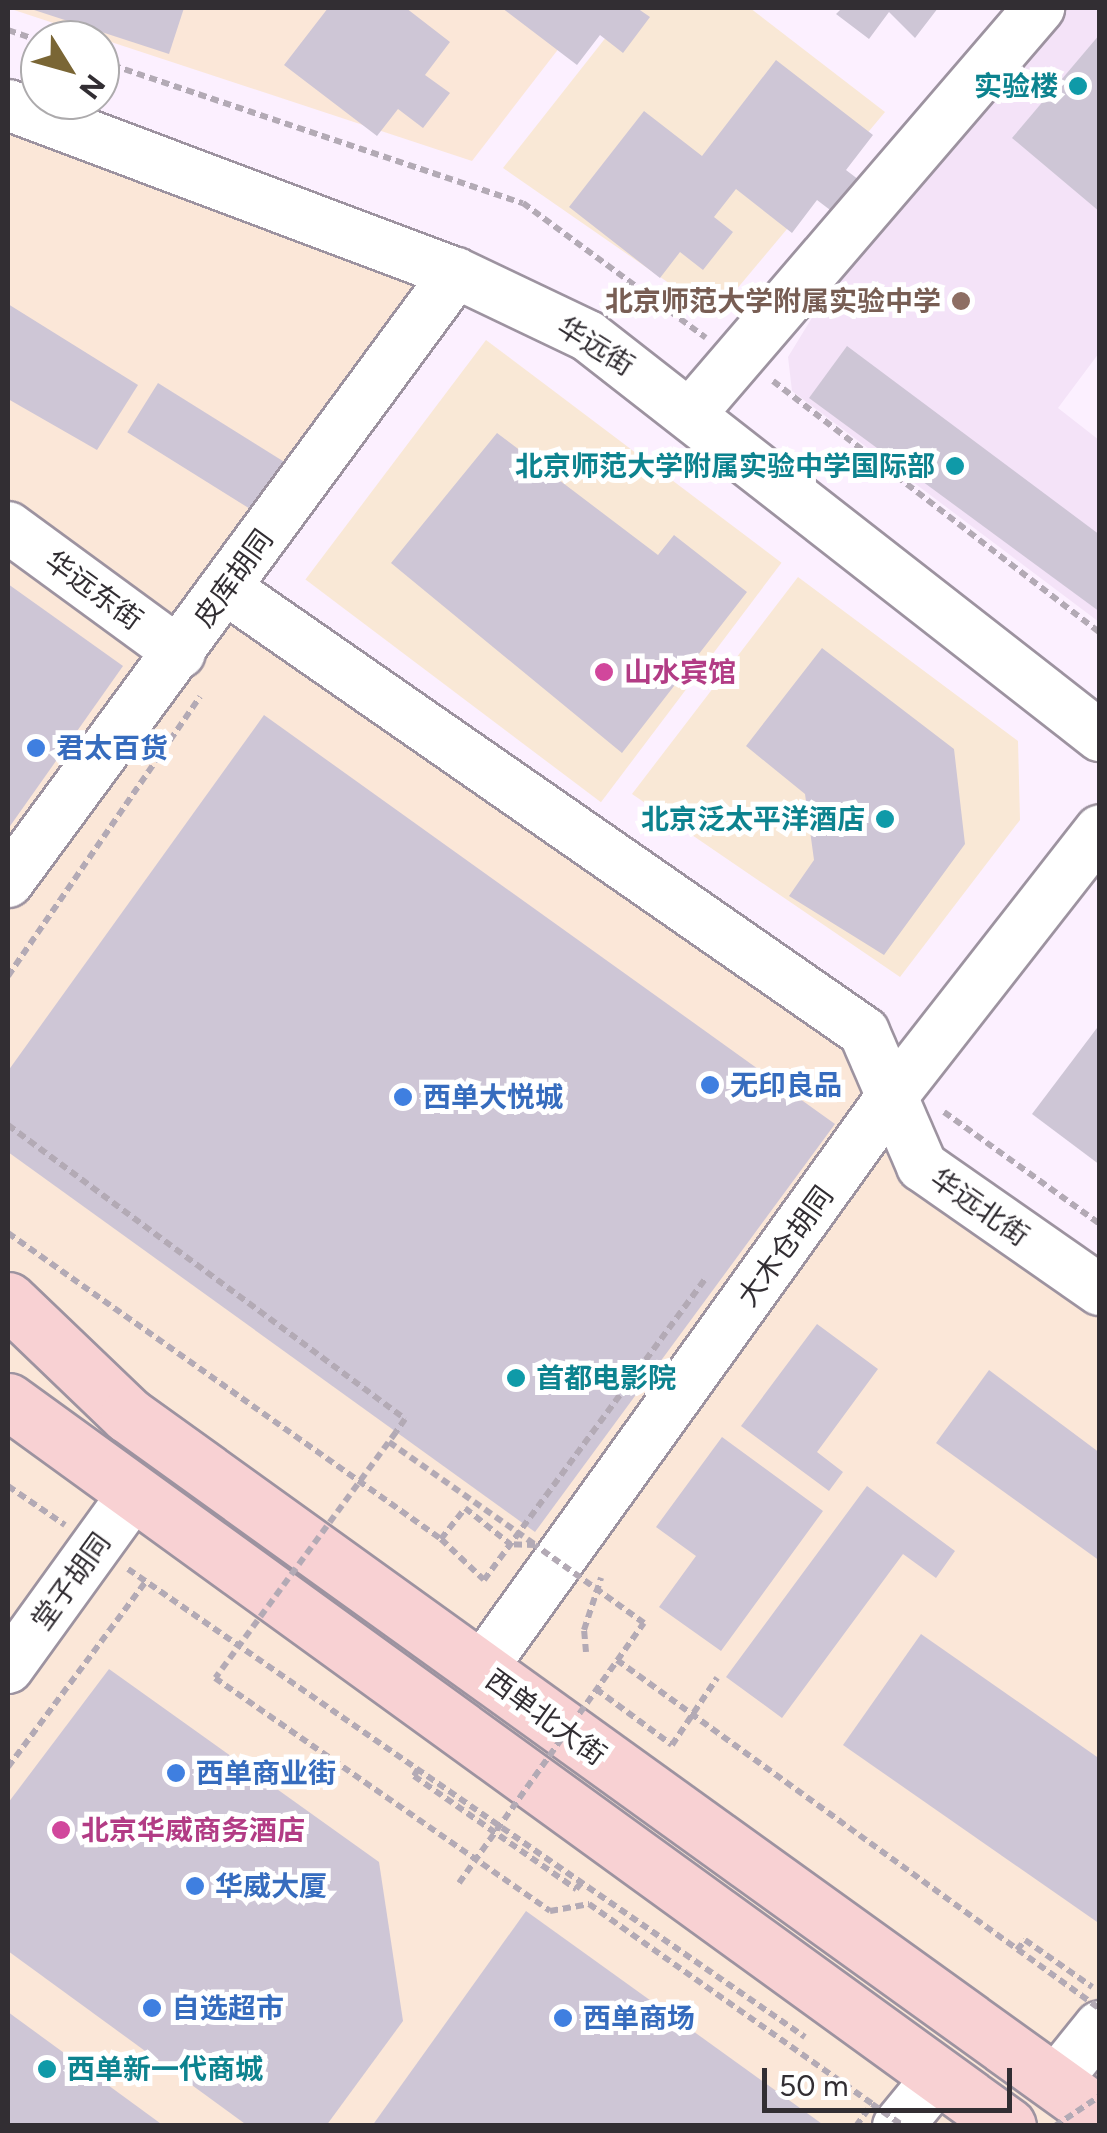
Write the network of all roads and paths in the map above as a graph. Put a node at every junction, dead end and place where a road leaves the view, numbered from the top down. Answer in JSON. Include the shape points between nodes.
{"nodes":[{"id":1,"x":1039,"y":8,"type":"edge"},
{"id":2,"x":120,"y":68,"type":"edge"},
{"id":3,"x":8,"y":104,"type":"edge"},
{"id":4,"x":456,"y":272,"type":"junction"},
{"id":5,"x":705,"y":338,"type":"dead end"},
{"id":6,"x":766,"y":371,"type":"dead end"},
{"id":7,"x":692,"y":412,"type":"junction"},
{"id":8,"x":8,"y":527,"type":"edge"},
{"id":9,"x":226,"y":588,"type":"junction"},
{"id":10,"x":1100,"y":632,"type":"edge"},
{"id":11,"x":180,"y":653,"type":"junction"},
{"id":12,"x":197,"y":702,"type":"dead end"},
{"id":13,"x":1100,"y":736,"type":"edge"},
{"id":14,"x":1100,"y":830,"type":"edge"},
{"id":15,"x":8,"y":882,"type":"edge"},
{"id":16,"x":8,"y":976,"type":"edge"},
{"id":17,"x":912,"y":1102,"type":"junction"},
{"id":18,"x":8,"y":1125,"type":"edge"},
{"id":19,"x":1100,"y":1224,"type":"edge"},
{"id":20,"x":8,"y":1234,"type":"edge"},
{"id":21,"x":718,"y":1262,"type":"dead end"},
{"id":22,"x":1100,"y":1290,"type":"edge"},
{"id":23,"x":8,"y":1300,"type":"edge"},
{"id":24,"x":8,"y":1401,"type":"edge"},
{"id":25,"x":389,"y":1442,"type":"junction"},
{"id":26,"x":134,"y":1493,"type":"junction"},
{"id":27,"x":441,"y":1539,"type":"junction"},
{"id":28,"x":510,"y":1544,"type":"junction"},
{"id":29,"x":535,"y":1545,"type":"junction"},
{"id":30,"x":600,"y":1580,"type":"dead end"},
{"id":31,"x":586,"y":1652,"type":"dead end"},
{"id":32,"x":617,"y":1660,"type":"junction"},
{"id":33,"x":8,"y":1668,"type":"edge"},
{"id":34,"x":480,"y":1670,"type":"junction"},
{"id":35,"x":717,"y":1678,"type":"dead end"},
{"id":36,"x":596,"y":1689,"type":"junction"},
{"id":37,"x":8,"y":1767,"type":"edge"},
{"id":38,"x":416,"y":1772,"type":"junction"},
{"id":39,"x":495,"y":1832,"type":"junction"},
{"id":40,"x":474,"y":1861,"type":"junction"},
{"id":41,"x":459,"y":1883,"type":"dead end"},
{"id":42,"x":578,"y":1886,"type":"junction"},
{"id":43,"x":1018,"y":1950,"type":"junction"},
{"id":44,"x":1099,"y":2009,"type":"edge"},
{"id":45,"x":1100,"y":2009,"type":"edge"},
{"id":46,"x":812,"y":2042,"type":"dead end"},
{"id":47,"x":939,"y":2076,"type":"junction"},
{"id":48,"x":1070,"y":2102,"type":"edge"},
{"id":49,"x":1100,"y":2116,"type":"edge"},
{"id":50,"x":891,"y":2118,"type":"edge"},
{"id":51,"x":856,"y":2126,"type":"edge"},
{"id":52,"x":1008,"y":2126,"type":"edge"}],
"edges":[{"from":1,"to":7,"type":"street"},
{"from":2,"to":5,"type":"path","via":[[523,204]]},
{"from":3,"to":4,"type":"street","name":"华远街"},
{"from":4,"to":7,"type":"street","name":"华远街","via":[[588,336]]},
{"from":4,"to":9,"type":"street","name":"皮库胡同"},
{"from":6,"to":10,"type":"path"},
{"from":7,"to":13,"type":"street","name":"华远街"},
{"from":8,"to":11,"type":"street","name":"华远东街"},
{"from":9,"to":11,"type":"street","name":"皮库胡同"},
{"from":9,"to":17,"type":"street","name":"华远北街","via":[[864,1032]]},
{"from":11,"to":15,"type":"street","name":"皮库胡同"},
{"from":12,"to":16,"type":"path"},
{"from":14,"to":17,"type":"street","name":"大木仓胡同"},
{"from":17,"to":19,"type":"path"},
{"from":17,"to":22,"type":"street","name":"华远北街","via":[[922,1166]]},
{"from":17,"to":34,"type":"street","name":"大木仓胡同"},
{"from":18,"to":25,"type":"path","via":[[405,1420]]},
{"from":20,"to":27,"type":"path"},
{"from":21,"to":28,"type":"path"},
{"from":23,"to":34,"type":"main road","name":"西单北大街","via":[[128,1415]]},
{"from":24,"to":26,"type":"main road"},
{"from":25,"to":29,"type":"path","bridge":true},
{"from":25,"to":40,"type":"path","bridge":true,"via":[[215,1678]]},
{"from":26,"to":33,"type":"street","name":"堂子胡同"},
{"from":26,"to":47,"type":"main road"},
{"from":27,"to":28,"type":"path","via":[[465,1508]]},
{"from":27,"to":28,"type":"path","via":[[484,1580]]},
{"from":28,"to":29,"type":"path","bridge":true},
{"from":29,"to":32,"type":"path","bridge":true,"via":[[644,1622]]},
{"from":30,"to":31,"type":"path","via":[[584,1630]]},
{"from":32,"to":36,"type":"path","bridge":true},
{"from":32,"to":43,"type":"path","bridge":true},
{"from":34,"to":48,"type":"main road","name":"西单北大街"},
{"from":35,"to":36,"type":"path","via":[[672,1745]]},
{"from":36,"to":39,"type":"path","bridge":true},
{"from":37,"to":38,"type":"path","via":[[146,1582]]},
{"from":38,"to":39,"type":"path"},
{"from":38,"to":42,"type":"path"},
{"from":39,"to":40,"type":"path","bridge":true},
{"from":39,"to":42,"type":"path"},
{"from":40,"to":41,"type":"path","bridge":true},
{"from":40,"to":50,"type":"path","bridge":true,"via":[[550,1910],[590,1904]]},
{"from":42,"to":46,"type":"path"},
{"from":43,"to":44,"type":"path","via":[[1025,1940]]},
{"from":43,"to":45,"type":"path","bridge":true},
{"from":44,"to":48,"type":"street"},
{"from":47,"to":50,"type":"street"},
{"from":47,"to":52,"type":"main road"},
{"from":48,"to":49,"type":"main road","name":"西单北大街"},
{"from":50,"to":51,"type":"path","bridge":true}]}
